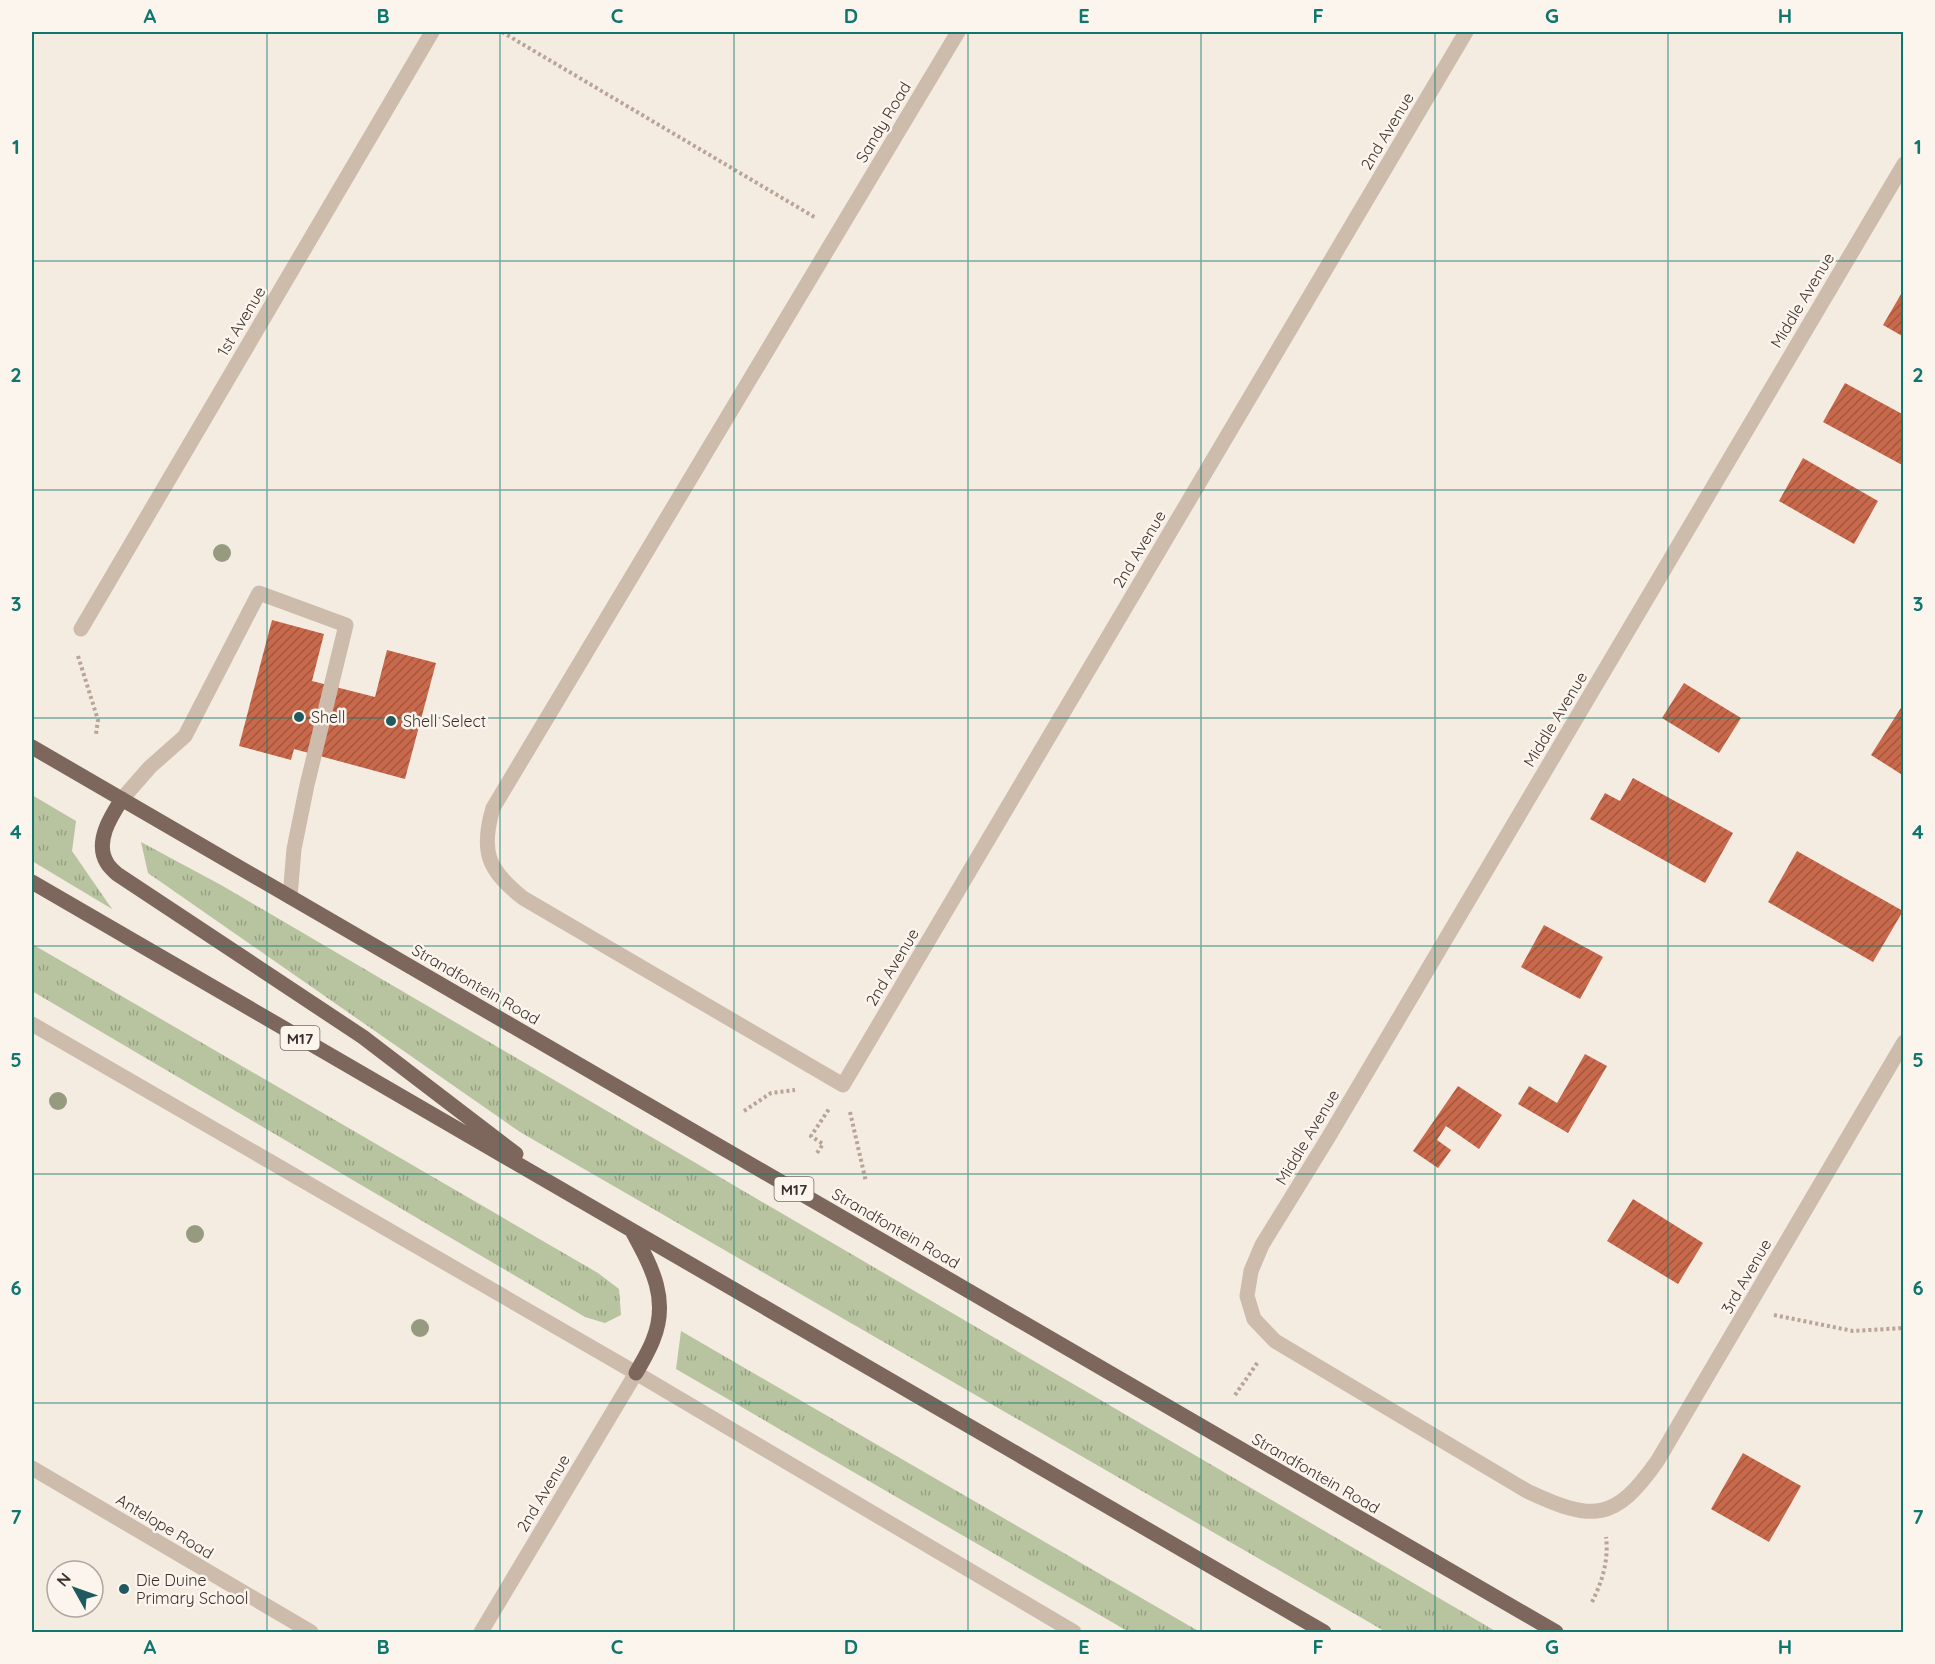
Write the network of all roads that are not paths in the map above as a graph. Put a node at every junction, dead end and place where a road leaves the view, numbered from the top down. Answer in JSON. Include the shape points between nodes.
{"nodes":[{"id":1,"x":432,"y":32,"type":"edge"},
{"id":2,"x":958,"y":32,"type":"edge"},
{"id":3,"x":1466,"y":32,"type":"edge"},
{"id":4,"x":1904,"y":164,"type":"edge"},
{"id":5,"x":81,"y":628,"type":"road end"},
{"id":6,"x":32,"y":747,"type":"edge"},
{"id":7,"x":122,"y":799,"type":"junction"},
{"id":8,"x":32,"y":882,"type":"edge"},
{"id":9,"x":290,"y":897,"type":"junction"},
{"id":10,"x":32,"y":1024,"type":"edge"},
{"id":11,"x":1904,"y":1042,"type":"edge"},
{"id":12,"x":843,"y":1085,"type":"joint"},
{"id":13,"x":569,"y":1194,"type":"junction"},
{"id":14,"x":631,"y":1229,"type":"junction"},
{"id":15,"x":636,"y":1373,"type":"junction"},
{"id":16,"x":32,"y":1468,"type":"edge"},
{"id":17,"x":1602,"y":1512,"type":"joint"},
{"id":18,"x":310,"y":1632,"type":"edge"},
{"id":19,"x":481,"y":1632,"type":"edge"},
{"id":20,"x":1074,"y":1632,"type":"edge"},
{"id":21,"x":1324,"y":1632,"type":"edge"},
{"id":22,"x":1556,"y":1632,"type":"edge"}],
"edges":[{"from":1,"to":5,"type":"street","name":"1st Avenue"},
{"from":2,"to":12,"type":"street","name":"Sandy Road","via":[[493,808],[487,827],[491,863],[502,882],[523,898]]},
{"from":3,"to":12,"type":"street","name":"2nd Avenue"},
{"from":4,"to":17,"type":"street","name":"Middle Avenue","via":[[1262,1245],[1251,1271],[1247,1296],[1254,1319],[1275,1341],[1527,1491],[1558,1506]]},
{"from":6,"to":7,"type":"main road","name":"Strandfontein Road","number":"M17"},
{"from":7,"to":9,"type":"main road","name":"Strandfontein Road","number":"M17"},
{"from":7,"to":9,"type":"street","via":[[185,736],[259,593],[346,625],[307,785],[294,849]]},
{"from":7,"to":13,"type":"main road","via":[[108,821],[103,845],[106,862],[117,874],[363,1037]]},
{"from":8,"to":13,"type":"main road","number":"M17"},
{"from":9,"to":22,"type":"main road","name":"Strandfontein Road","number":"M17"},
{"from":10,"to":15,"type":"street"},
{"from":11,"to":17,"type":"street","name":"3rd Avenue","via":[[1658,1460],[1643,1483],[1624,1501]]},
{"from":13,"to":14,"type":"main road","number":"M17"},
{"from":14,"to":15,"type":"main road","via":[[652,1268],[659,1306],[654,1339]]},
{"from":14,"to":21,"type":"main road","number":"M17"},
{"from":15,"to":19,"type":"street","name":"2nd Avenue"},
{"from":15,"to":20,"type":"street"},
{"from":16,"to":18,"type":"street","name":"Antelope Road"}]}
